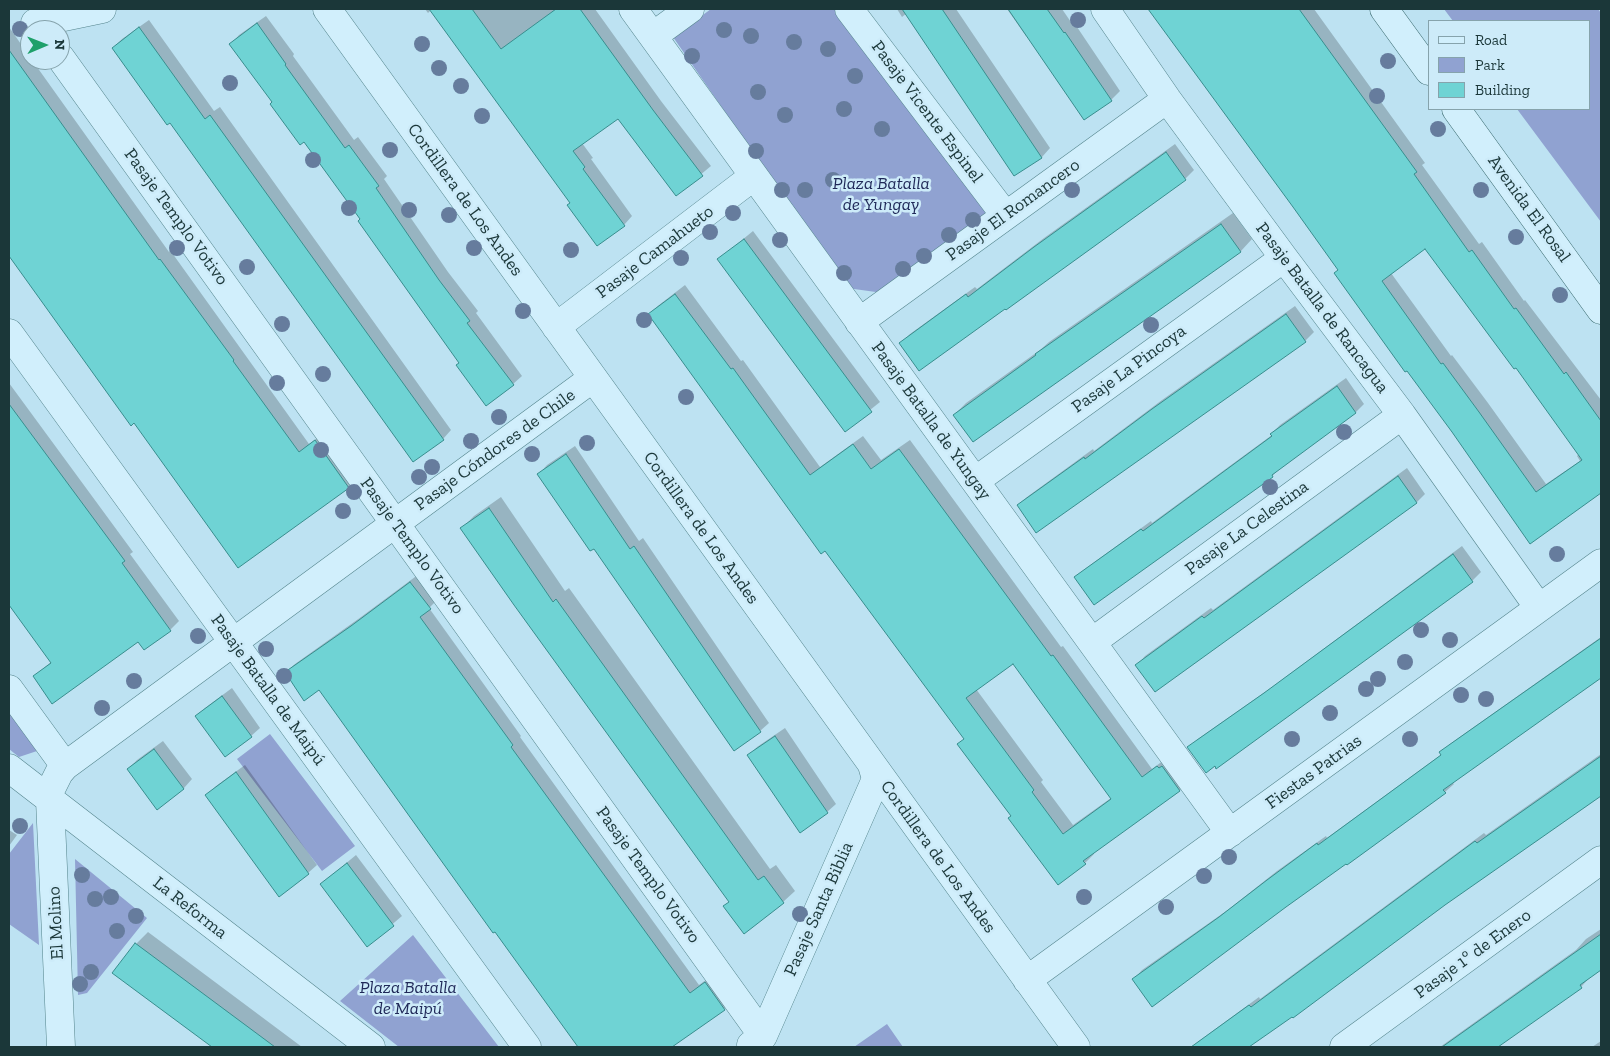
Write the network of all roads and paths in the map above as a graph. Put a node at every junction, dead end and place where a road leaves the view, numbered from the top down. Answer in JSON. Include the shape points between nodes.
{"nodes":[{"id":1,"x":102,"y":9,"type":"edge"},
{"id":2,"x":327,"y":9,"type":"edge"},
{"id":3,"x":633,"y":9,"type":"edge"},
{"id":4,"x":690,"y":9,"type":"edge"},
{"id":5,"x":849,"y":9,"type":"edge"},
{"id":6,"x":1105,"y":9,"type":"edge"},
{"id":7,"x":1384,"y":9,"type":"edge"},
{"id":8,"x":34,"y":20,"type":"edge"},
{"id":9,"x":653,"y":36,"type":"junction"},
{"id":10,"x":69,"y":70,"type":"edge"},
{"id":11,"x":1428,"y":70,"type":"edge"},
{"id":12,"x":1167,"y":99,"type":"junction"},
{"id":13,"x":1457,"y":110,"type":"edge"},
{"id":14,"x":754,"y":176,"type":"junction"},
{"id":15,"x":1005,"y":215,"type":"junction"},
{"id":16,"x":1284,"y":258,"type":"junction"},
{"id":17,"x":1601,"y":310,"type":"edge"},
{"id":18,"x":859,"y":322,"type":"junction"},
{"id":19,"x":556,"y":327,"type":"junction"},
{"id":20,"x":9,"y":333,"type":"edge"},
{"id":21,"x":593,"y":378,"type":"junction"},
{"id":22,"x":1402,"y":415,"type":"junction"},
{"id":23,"x":975,"y":481,"type":"junction"},
{"id":24,"x":396,"y":523,"type":"junction"},
{"id":25,"x":1601,"y":563,"type":"edge"},
{"id":26,"x":1539,"y":608,"type":"junction"},
{"id":27,"x":1092,"y":642,"type":"junction"},
{"id":28,"x":233,"y":643,"type":"junction"},
{"id":29,"x":9,"y":689,"type":"edge"},
{"id":30,"x":872,"y":765,"type":"junction"},
{"id":31,"x":65,"y":766,"type":"junction"},
{"id":32,"x":9,"y":768,"type":"edge"},
{"id":33,"x":50,"y":800,"type":"junction"},
{"id":34,"x":1230,"y":832,"type":"junction"},
{"id":35,"x":1601,"y":860,"type":"edge"},
{"id":36,"x":1027,"y":980,"type":"junction"},
{"id":37,"x":756,"y":1041,"type":"edge"},
{"id":38,"x":62,"y":1047,"type":"edge"},
{"id":39,"x":371,"y":1047,"type":"edge"},
{"id":40,"x":527,"y":1047,"type":"edge"},
{"id":41,"x":1076,"y":1047,"type":"edge"},
{"id":42,"x":1344,"y":1047,"type":"edge"}],
"edges":[{"from":1,"to":8,"type":"street"},
{"from":2,"to":19,"type":"street","name":"Cordillera de Los Andes"},
{"from":3,"to":9,"type":"street","name":"Pasaje Batalla de Yungay"},
{"from":4,"to":9,"type":"street"},
{"from":5,"to":15,"type":"street","name":"Pasaje Vicente Espinel"},
{"from":6,"to":12,"type":"street","name":"Pasaje Batalla de Rancagua"},
{"from":7,"to":11,"type":"street"},
{"from":9,"to":14,"type":"street","name":"Pasaje Batalla de Yungay"},
{"from":10,"to":24,"type":"street","name":"Pasaje Templo Votivo"},
{"from":12,"to":15,"type":"street","name":"Pasaje El Romancero"},
{"from":12,"to":16,"type":"street","name":"Pasaje Batalla de Rancagua"},
{"from":13,"to":17,"type":"street","name":"Avenida El Rosal"},
{"from":14,"to":18,"type":"street","name":"Pasaje Batalla de Yungay"},
{"from":14,"to":19,"type":"street","name":"Pasaje Camahueto"},
{"from":15,"to":18,"type":"street","name":"Pasaje El Romancero"},
{"from":16,"to":22,"type":"street","name":"Pasaje Batalla de Rancagua"},
{"from":16,"to":23,"type":"street","name":"Pasaje La Pincoya"},
{"from":18,"to":23,"type":"street","name":"Pasaje Batalla de Yungay"},
{"from":19,"to":21,"type":"street","name":"Cordillera de Los Andes"},
{"from":20,"to":28,"type":"street","name":"Pasaje Batalla de Maipú"},
{"from":21,"to":24,"type":"street","name":"Pasaje Cóndores de Chile"},
{"from":21,"to":30,"type":"street","name":"Cordillera de Los Andes"},
{"from":22,"to":26,"type":"street","name":"Pasaje Batalla de Rancagua"},
{"from":22,"to":27,"type":"street","name":"Pasaje La Celestina"},
{"from":23,"to":27,"type":"street","name":"Pasaje Batalla de Yungay"},
{"from":24,"to":28,"type":"street","name":"Pasaje Cóndores de Chile"},
{"from":24,"to":37,"type":"street","name":"Pasaje Templo Votivo"},
{"from":25,"to":26,"type":"street","name":"Fiestas Patrias"},
{"from":26,"to":34,"type":"street","name":"Fiestas Patrias"},
{"from":27,"to":34,"type":"street","name":"Pasaje Batalla de Yungay"},
{"from":28,"to":31,"type":"street","name":"Pasaje Cóndores de Chile"},
{"from":28,"to":40,"type":"street","name":"Pasaje Batalla de Maipú"},
{"from":29,"to":31,"type":"street"},
{"from":30,"to":36,"type":"street","name":"Cordillera de Los Andes"},
{"from":30,"to":37,"type":"street","name":"Pasaje Santa Biblia","via":[[876,778]]},
{"from":31,"to":33,"type":"street","name":"Pasaje Cóndores de Chile","via":[[50,789]]},
{"from":32,"to":33,"type":"street","name":"La Reforma"},
{"from":33,"to":38,"type":"street","name":"El Molino"},
{"from":33,"to":39,"type":"street","name":"La Reforma"},
{"from":34,"to":36,"type":"street","name":"Fiestas Patrias"},
{"from":35,"to":42,"type":"street","name":"Pasaje 1º de Enero"},
{"from":36,"to":41,"type":"street","name":"Cordillera de Los Andes"}]}
